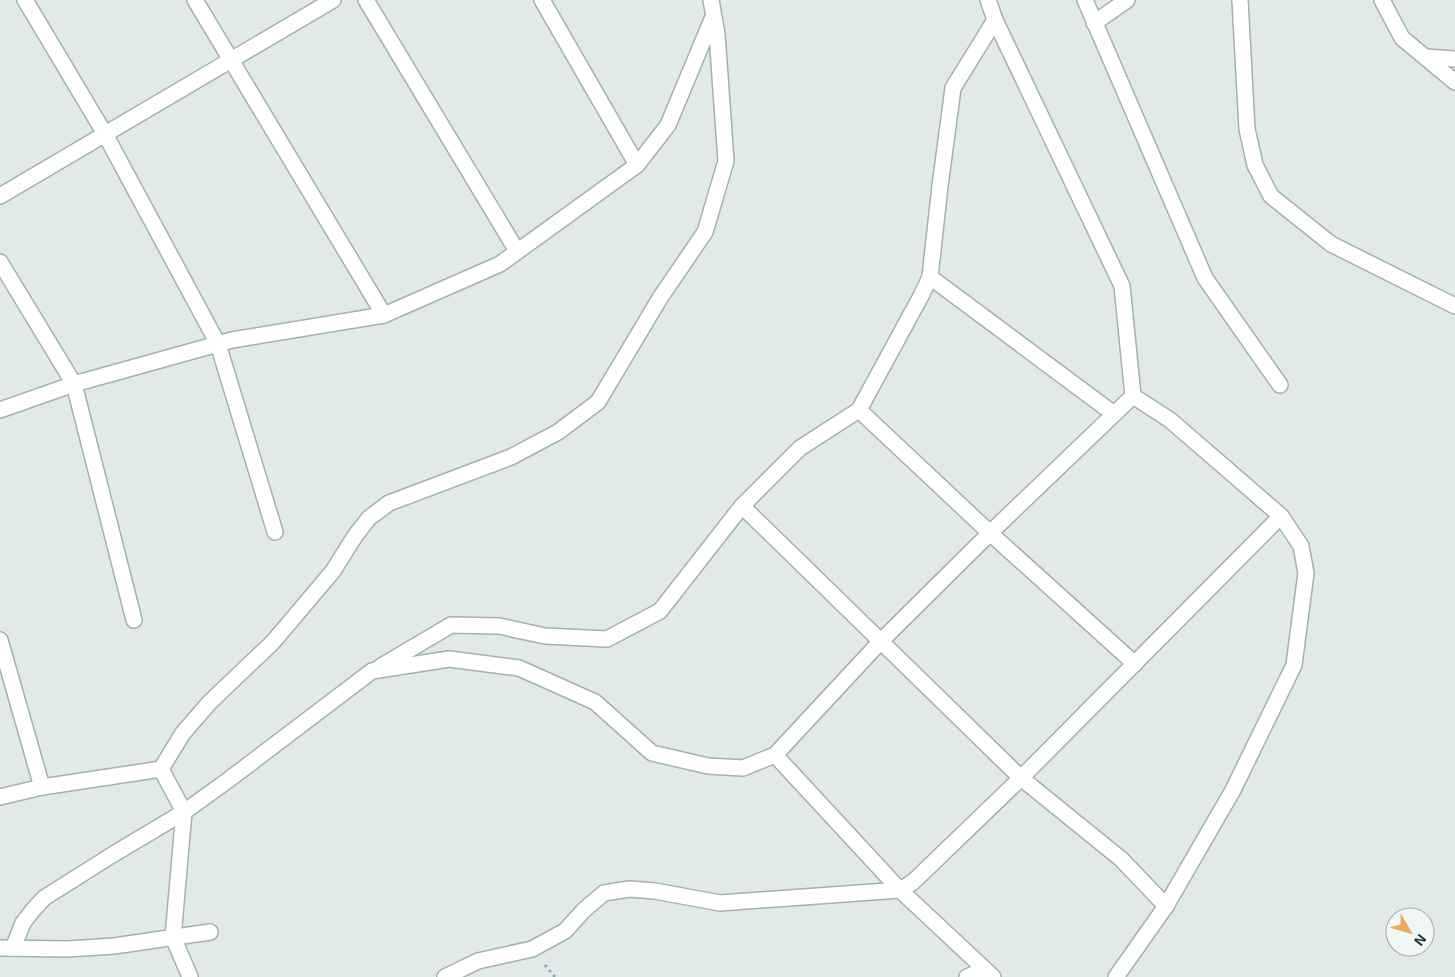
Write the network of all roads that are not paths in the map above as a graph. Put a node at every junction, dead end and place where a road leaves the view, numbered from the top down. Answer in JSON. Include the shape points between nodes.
{"nodes":[{"id":1,"x":25,"y":0,"type":"edge"},
{"id":2,"x":195,"y":0,"type":"edge"},
{"id":3,"x":333,"y":0,"type":"edge"},
{"id":4,"x":366,"y":0,"type":"edge"},
{"id":5,"x":542,"y":0,"type":"edge"},
{"id":6,"x":711,"y":0,"type":"edge"},
{"id":7,"x":988,"y":0,"type":"edge"},
{"id":8,"x":1085,"y":0,"type":"edge"},
{"id":9,"x":1127,"y":0,"type":"edge"},
{"id":10,"x":1240,"y":0,"type":"edge"},
{"id":11,"x":1382,"y":0,"type":"edge"},
{"id":12,"x":713,"y":17,"type":"junction"},
{"id":13,"x":995,"y":20,"type":"junction"},
{"id":14,"x":1094,"y":23,"type":"junction"},
{"id":15,"x":1425,"y":57,"type":"junction"},
{"id":16,"x":1455,"y":59,"type":"edge"},
{"id":17,"x":231,"y":60,"type":"junction"},
{"id":18,"x":1455,"y":82,"type":"edge"},
{"id":19,"x":105,"y":134,"type":"junction"},
{"id":20,"x":637,"y":165,"type":"junction"},
{"id":21,"x":0,"y":196,"type":"edge"},
{"id":22,"x":518,"y":251,"type":"junction"},
{"id":23,"x":0,"y":262,"type":"edge"},
{"id":24,"x":930,"y":277,"type":"junction"},
{"id":25,"x":1455,"y":306,"type":"edge"},
{"id":26,"x":384,"y":315,"type":"junction"},
{"id":27,"x":218,"y":344,"type":"junction"},
{"id":28,"x":74,"y":384,"type":"junction"},
{"id":29,"x":1280,"y":385,"type":"dead end"},
{"id":30,"x":1133,"y":396,"type":"junction"},
{"id":31,"x":0,"y":410,"type":"edge"},
{"id":32,"x":859,"y":410,"type":"junction"},
{"id":33,"x":1114,"y":414,"type":"junction"},
{"id":34,"x":742,"y":506,"type":"junction"},
{"id":35,"x":1281,"y":516,"type":"junction"},
{"id":36,"x":275,"y":532,"type":"dead end"},
{"id":37,"x":990,"y":533,"type":"junction"},
{"id":38,"x":134,"y":620,"type":"dead end"},
{"id":39,"x":0,"y":640,"type":"edge"},
{"id":40,"x":881,"y":641,"type":"junction"},
{"id":41,"x":1135,"y":664,"type":"junction"},
{"id":42,"x":372,"y":671,"type":"junction"},
{"id":43,"x":775,"y":756,"type":"junction"},
{"id":44,"x":161,"y":769,"type":"junction"},
{"id":45,"x":1021,"y":778,"type":"junction"},
{"id":46,"x":42,"y":787,"type":"junction"},
{"id":47,"x":0,"y":797,"type":"edge"},
{"id":48,"x":184,"y":812,"type":"junction"},
{"id":49,"x":900,"y":890,"type":"junction"},
{"id":50,"x":1166,"y":906,"type":"junction"},
{"id":51,"x":210,"y":932,"type":"dead end"},
{"id":52,"x":173,"y":937,"type":"junction"},
{"id":53,"x":6,"y":948,"type":"edge"},
{"id":54,"x":989,"y":973,"type":"edge"},
{"id":55,"x":190,"y":977,"type":"edge"},
{"id":56,"x":446,"y":977,"type":"edge"},
{"id":57,"x":967,"y":977,"type":"edge"},
{"id":58,"x":1116,"y":977,"type":"edge"}],
"edges":[{"from":1,"to":19,"type":"street"},
{"from":2,"to":17,"type":"street"},
{"from":3,"to":17,"type":"street"},
{"from":4,"to":22,"type":"street"},
{"from":5,"to":20,"type":"street"},
{"from":6,"to":12,"type":"street"},
{"from":7,"to":13,"type":"street"},
{"from":8,"to":14,"type":"street"},
{"from":9,"to":14,"type":"street"},
{"from":10,"to":25,"type":"street","via":[[1247,129],[1255,165],[1270,196],[1331,244]]},
{"from":11,"to":15,"type":"street","via":[[1402,38]]},
{"from":12,"to":20,"type":"street","via":[[668,125]]},
{"from":12,"to":44,"type":"street","via":[[726,161],[705,232],[660,298],[598,402],[558,432],[511,456],[389,503],[369,518],[333,570],[272,642],[183,733]]},
{"from":13,"to":24,"type":"street","via":[[953,88]]},
{"from":13,"to":30,"type":"street","via":[[1122,286]]},
{"from":14,"to":29,"type":"street","via":[[1205,278]]},
{"from":15,"to":16,"type":"street"},
{"from":15,"to":18,"type":"street"},
{"from":17,"to":19,"type":"street"},
{"from":17,"to":26,"type":"street"},
{"from":19,"to":21,"type":"street"},
{"from":19,"to":27,"type":"street"},
{"from":20,"to":22,"type":"street"},
{"from":22,"to":26,"type":"street","via":[[500,264]]},
{"from":23,"to":28,"type":"street"},
{"from":24,"to":32,"type":"street"},
{"from":24,"to":33,"type":"street"},
{"from":26,"to":27,"type":"street"},
{"from":27,"to":28,"type":"street"},
{"from":27,"to":36,"type":"street"},
{"from":28,"to":31,"type":"street"},
{"from":28,"to":38,"type":"street"},
{"from":30,"to":33,"type":"street"},
{"from":30,"to":35,"type":"street","via":[[1170,420]]},
{"from":32,"to":34,"type":"street","via":[[800,448]]},
{"from":32,"to":37,"type":"street"},
{"from":33,"to":37,"type":"street"},
{"from":34,"to":40,"type":"street"},
{"from":34,"to":42,"type":"street","via":[[660,611],[607,639],[545,636],[498,626],[451,625]]},
{"from":35,"to":41,"type":"street"},
{"from":35,"to":50,"type":"street","via":[[1301,546],[1306,573],[1294,665],[1233,790]]},
{"from":37,"to":40,"type":"street"},
{"from":37,"to":41,"type":"street"},
{"from":39,"to":46,"type":"street"},
{"from":40,"to":43,"type":"street"},
{"from":40,"to":45,"type":"street"},
{"from":41,"to":45,"type":"street"},
{"from":42,"to":43,"type":"street","via":[[449,659],[519,668],[595,702],[652,753],[708,766],[743,768]]},
{"from":42,"to":48,"type":"street"},
{"from":43,"to":49,"type":"street"},
{"from":44,"to":46,"type":"street"},
{"from":44,"to":48,"type":"street"},
{"from":45,"to":49,"type":"street","via":[[913,882]]},
{"from":45,"to":50,"type":"street","via":[[1121,858]]},
{"from":46,"to":47,"type":"street"},
{"from":48,"to":52,"type":"street"},
{"from":48,"to":53,"type":"street","via":[[44,898]]},
{"from":49,"to":54,"type":"street"},
{"from":49,"to":56,"type":"street","via":[[720,903],[655,891],[629,889],[604,893],[565,931],[532,949],[478,961]]},
{"from":50,"to":58,"type":"street"},
{"from":51,"to":52,"type":"street"},
{"from":52,"to":53,"type":"street","via":[[114,946]]},
{"from":52,"to":55,"type":"street"},
{"from":54,"to":57,"type":"street"}]}
